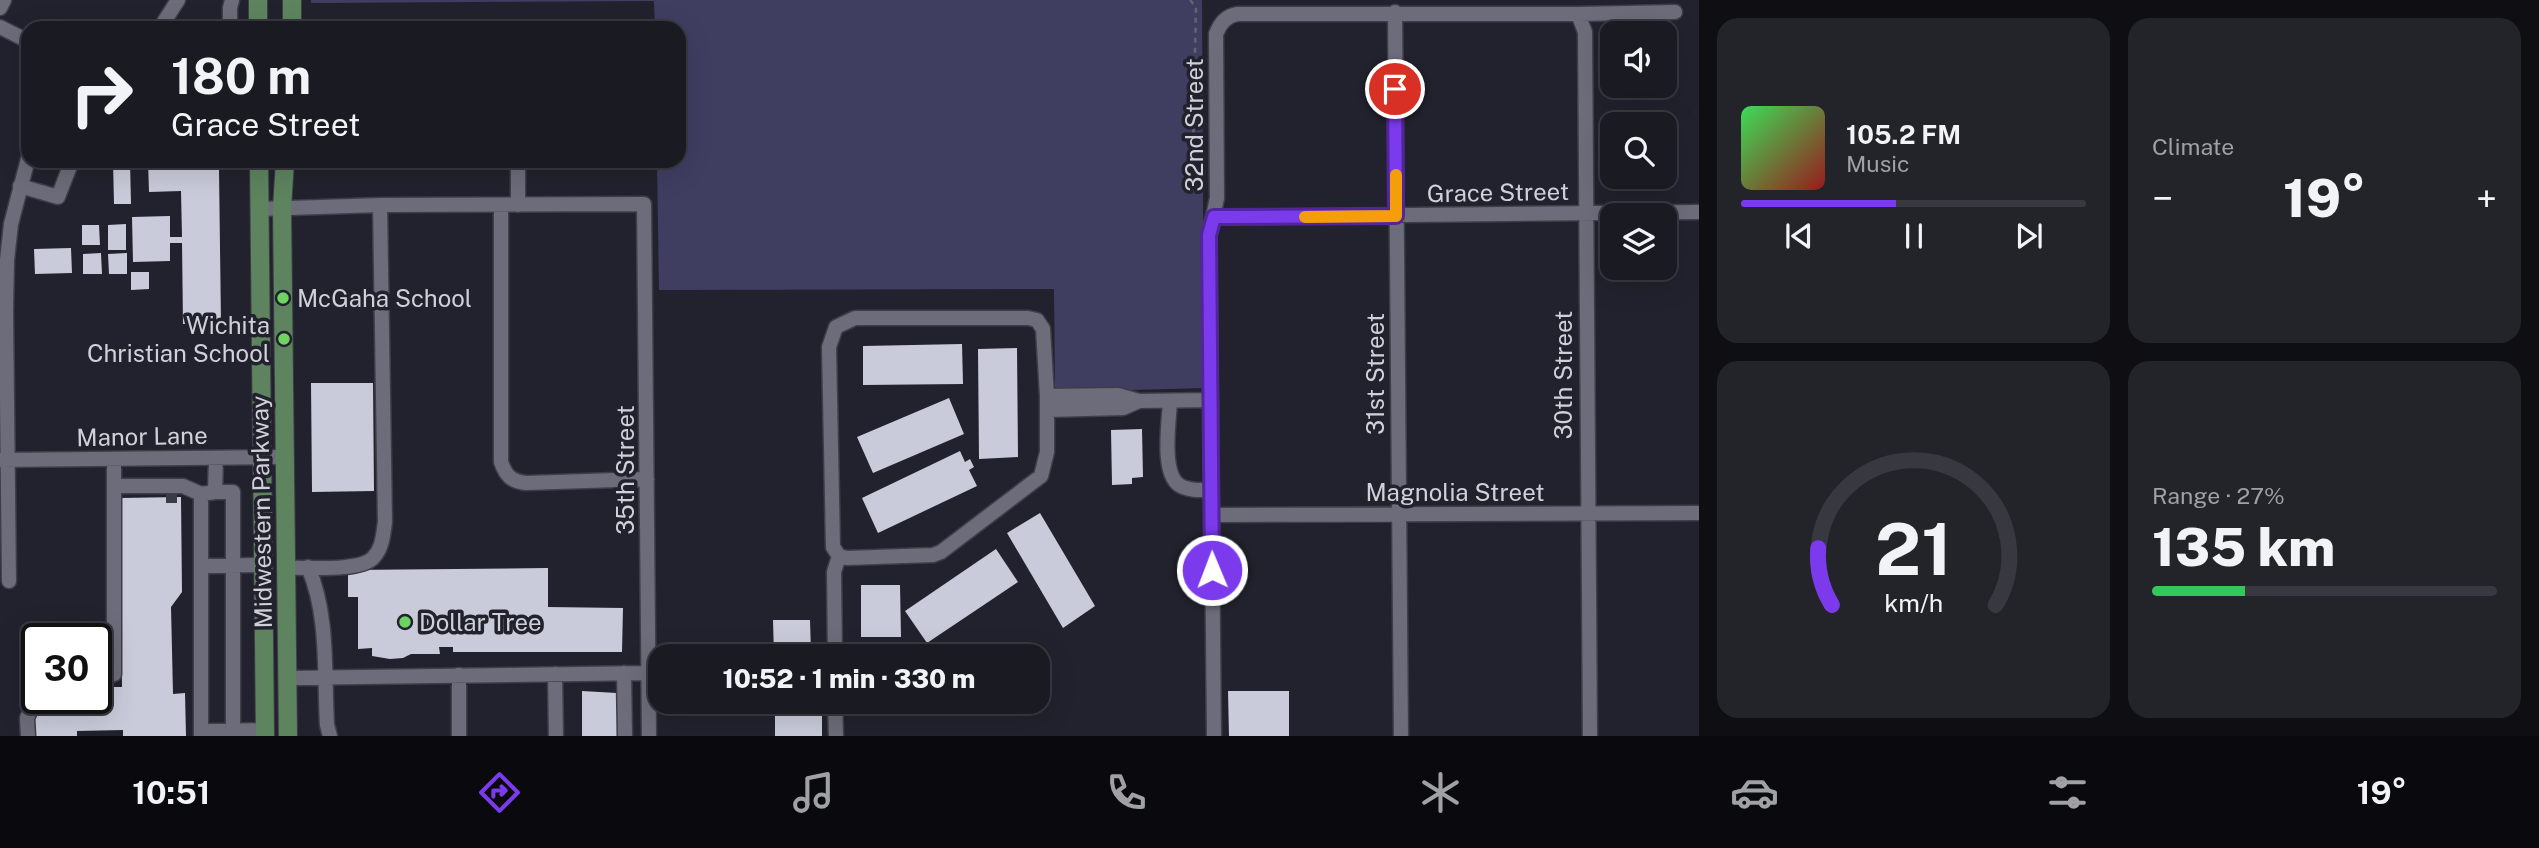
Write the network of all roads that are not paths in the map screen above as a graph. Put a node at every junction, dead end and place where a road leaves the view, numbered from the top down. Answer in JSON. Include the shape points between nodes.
{"nodes":[{"id":1,"x":4,"y":0,"type":"edge"},
{"id":2,"x":178,"y":0,"type":"edge"},
{"id":3,"x":232,"y":0,"type":"edge"},
{"id":4,"x":258,"y":0,"type":"edge"},
{"id":5,"x":292,"y":0,"type":"edge"},
{"id":6,"x":0,"y":8,"type":"edge"},
{"id":7,"x":1395,"y":12,"type":"junction"},
{"id":8,"x":1675,"y":12,"type":"dead end"},
{"id":9,"x":1578,"y":14,"type":"junction"},
{"id":10,"x":164,"y":21,"type":"edge"},
{"id":11,"x":230,"y":21,"type":"edge"},
{"id":12,"x":258,"y":21,"type":"edge"},
{"id":13,"x":292,"y":21,"type":"edge"},
{"id":14,"x":0,"y":27,"type":"edge"},
{"id":15,"x":21,"y":38,"type":"edge"},
{"id":16,"x":25,"y":168,"type":"edge"},
{"id":17,"x":69,"y":168,"type":"edge"},
{"id":18,"x":259,"y":168,"type":"edge"},
{"id":19,"x":285,"y":168,"type":"edge"},
{"id":20,"x":518,"y":168,"type":"edge"},
{"id":21,"x":20,"y":186,"type":"junction"},
{"id":22,"x":380,"y":205,"type":"junction"},
{"id":23,"x":501,"y":205,"type":"junction"},
{"id":24,"x":518,"y":205,"type":"junction"},
{"id":25,"x":282,"y":208,"type":"junction"},
{"id":26,"x":260,"y":209,"type":"junction"},
{"id":27,"x":1699,"y":212,"type":"edge"},
{"id":28,"x":1585,"y":214,"type":"junction"},
{"id":29,"x":1396,"y":216,"type":"junction"},
{"id":30,"x":1214,"y":217,"type":"junction"},
{"id":31,"x":1211,"y":400,"type":"junction"},
{"id":32,"x":1170,"y":401,"type":"junction"},
{"id":33,"x":1047,"y":403,"type":"junction"},
{"id":34,"x":262,"y":457,"type":"junction"},
{"id":35,"x":285,"y":457,"type":"junction"},
{"id":36,"x":216,"y":458,"type":"junction"},
{"id":37,"x":114,"y":459,"type":"junction"},
{"id":38,"x":3,"y":460,"type":"edge"},
{"id":39,"x":648,"y":479,"type":"junction"},
{"id":40,"x":114,"y":486,"type":"junction"},
{"id":41,"x":153,"y":486,"type":"junction"},
{"id":42,"x":1212,"y":490,"type":"junction"},
{"id":43,"x":202,"y":491,"type":"junction"},
{"id":44,"x":1587,"y":513,"type":"junction"},
{"id":45,"x":1699,"y":513,"type":"edge"},
{"id":46,"x":1212,"y":515,"type":"junction"},
{"id":47,"x":1398,"y":516,"type":"junction"},
{"id":48,"x":839,"y":556,"type":"junction"},
{"id":49,"x":263,"y":565,"type":"junction"},
{"id":50,"x":201,"y":566,"type":"junction"},
{"id":51,"x":233,"y":566,"type":"junction"},
{"id":52,"x":308,"y":567,"type":"junction"},
{"id":53,"x":286,"y":568,"type":"junction"},
{"id":54,"x":9,"y":581,"type":"dead end"},
{"id":55,"x":648,"y":644,"type":"edge"},
{"id":56,"x":835,"y":644,"type":"edge"},
{"id":57,"x":624,"y":673,"type":"junction"},
{"id":58,"x":648,"y":673,"type":"edge"},
{"id":59,"x":555,"y":674,"type":"junction"},
{"id":60,"x":112,"y":675,"type":"edge"},
{"id":61,"x":459,"y":676,"type":"junction"},
{"id":62,"x":324,"y":677,"type":"junction"},
{"id":63,"x":287,"y":678,"type":"junction"},
{"id":64,"x":29,"y":714,"type":"edge"},
{"id":65,"x":649,"y":714,"type":"edge"},
{"id":66,"x":835,"y":714,"type":"edge"},
{"id":67,"x":289,"y":731,"type":"edge"},
{"id":68,"x":265,"y":733,"type":"edge"},
{"id":69,"x":201,"y":734,"type":"edge"},
{"id":70,"x":233,"y":734,"type":"edge"},
{"id":71,"x":27,"y":736,"type":"edge"},
{"id":72,"x":330,"y":736,"type":"edge"},
{"id":73,"x":459,"y":736,"type":"edge"},
{"id":74,"x":556,"y":736,"type":"edge"},
{"id":75,"x":625,"y":736,"type":"edge"},
{"id":76,"x":649,"y":736,"type":"edge"},
{"id":77,"x":836,"y":736,"type":"edge"},
{"id":78,"x":1214,"y":736,"type":"edge"},
{"id":79,"x":1401,"y":736,"type":"edge"},
{"id":80,"x":1590,"y":736,"type":"edge"}],
"edges":[{"from":1,"to":6,"type":"street"},
{"from":2,"to":10,"type":"street"},
{"from":3,"to":11,"type":"street"},
{"from":4,"to":12,"type":"main road"},
{"from":5,"to":13,"type":"main road"},
{"from":7,"to":9,"type":"street"},
{"from":7,"to":29,"type":"street","name":"31st Street"},
{"from":7,"to":30,"type":"street","name":"32nd Street","via":[[1237,14],[1224,20],[1216,34],[1218,183]]},
{"from":8,"to":9,"type":"street"},
{"from":9,"to":28,"type":"street","name":"30th Street","via":[[1585,32]]},
{"from":14,"to":15,"type":"street"},
{"from":16,"to":21,"type":"street"},
{"from":17,"to":21,"type":"street","via":[[58,197]]},
{"from":18,"to":26,"type":"main road","name":"Midwestern Parkway"},
{"from":19,"to":25,"type":"main road","name":"Midwestern Parkway"},
{"from":20,"to":24,"type":"street"},
{"from":21,"to":38,"type":"street","via":[[7,260]]},
{"from":22,"to":23,"type":"street"},
{"from":22,"to":25,"type":"street"},
{"from":22,"to":52,"type":"street","via":[[382,543],[366,563]]},
{"from":23,"to":24,"type":"street"},
{"from":23,"to":39,"type":"street","via":[[504,471],[512,481],[526,483]]},
{"from":24,"to":39,"type":"street","name":"35th Street","via":[[644,204]]},
{"from":25,"to":26,"type":"street"},
{"from":25,"to":35,"type":"main road","name":"Midwestern Parkway"},
{"from":26,"to":34,"type":"main road","name":"Midwestern Parkway"},
{"from":27,"to":28,"type":"street","name":"Grace Street"},
{"from":28,"to":29,"type":"street","name":"Grace Street"},
{"from":28,"to":44,"type":"street","name":"30th Street"},
{"from":29,"to":30,"type":"street","name":"Grace Street"},
{"from":29,"to":47,"type":"street","name":"31st Street"},
{"from":30,"to":31,"type":"street","name":"32nd Street","via":[[1209,235]]},
{"from":31,"to":32,"type":"street"},
{"from":31,"to":42,"type":"street","name":"32nd Street"},
{"from":32,"to":33,"type":"street","via":[[1139,401],[1118,395]]},
{"from":32,"to":42,"type":"street","via":[[1171,476],[1180,485]]},
{"from":33,"to":48,"type":"street","via":[[1047,459],[1041,476],[941,552]]},
{"from":33,"to":48,"type":"street","via":[[1043,329],[1037,320],[855,318],[836,327],[830,375],[833,547]]},
{"from":34,"to":35,"type":"street","name":"Manor Lane"},
{"from":34,"to":36,"type":"street","name":"Manor Lane"},
{"from":34,"to":49,"type":"main road","name":"Midwestern Parkway"},
{"from":35,"to":53,"type":"main road","name":"Midwestern Parkway"},
{"from":36,"to":37,"type":"street","name":"Manor Lane"},
{"from":36,"to":43,"type":"street"},
{"from":37,"to":38,"type":"street","name":"Manor Lane"},
{"from":37,"to":40,"type":"street"},
{"from":38,"to":54,"type":"street"},
{"from":39,"to":55,"type":"street","name":"35th Street"},
{"from":40,"to":41,"type":"street"},
{"from":40,"to":60,"type":"street"},
{"from":41,"to":43,"type":"street"},
{"from":41,"to":43,"type":"street","via":[[172,496]]},
{"from":42,"to":46,"type":"street","name":"32nd Street"},
{"from":43,"to":50,"type":"street"},
{"from":43,"to":51,"type":"street","via":[[233,492]]},
{"from":44,"to":45,"type":"street","name":"Magnolia Street"},
{"from":44,"to":47,"type":"street","name":"Magnolia Street"},
{"from":44,"to":80,"type":"street","name":"30th Street"},
{"from":46,"to":47,"type":"street","name":"Magnolia Street"},
{"from":46,"to":78,"type":"street","name":"32nd Street"},
{"from":47,"to":79,"type":"street","name":"31st Street"},
{"from":48,"to":56,"type":"street","via":[[834,572]]},
{"from":49,"to":51,"type":"street"},
{"from":49,"to":68,"type":"main road","name":"Midwestern Parkway"},
{"from":50,"to":51,"type":"street"},
{"from":50,"to":69,"type":"street"},
{"from":51,"to":70,"type":"street"},
{"from":52,"to":53,"type":"street"},
{"from":52,"to":62,"type":"street","via":[[317,589]]},
{"from":53,"to":63,"type":"main road","name":"Midwestern Parkway"},
{"from":57,"to":58,"type":"street"},
{"from":57,"to":59,"type":"street"},
{"from":57,"to":75,"type":"street"},
{"from":59,"to":61,"type":"street"},
{"from":59,"to":74,"type":"street"},
{"from":61,"to":62,"type":"street"},
{"from":61,"to":73,"type":"street"},
{"from":62,"to":63,"type":"street"},
{"from":62,"to":72,"type":"street"},
{"from":63,"to":67,"type":"main road","name":"Midwestern Parkway"},
{"from":64,"to":71,"type":"street"},
{"from":65,"to":76,"type":"street","name":"35th Street"},
{"from":66,"to":77,"type":"street"},
{"from":68,"to":70,"type":"street"},
{"from":69,"to":70,"type":"street"}]}
